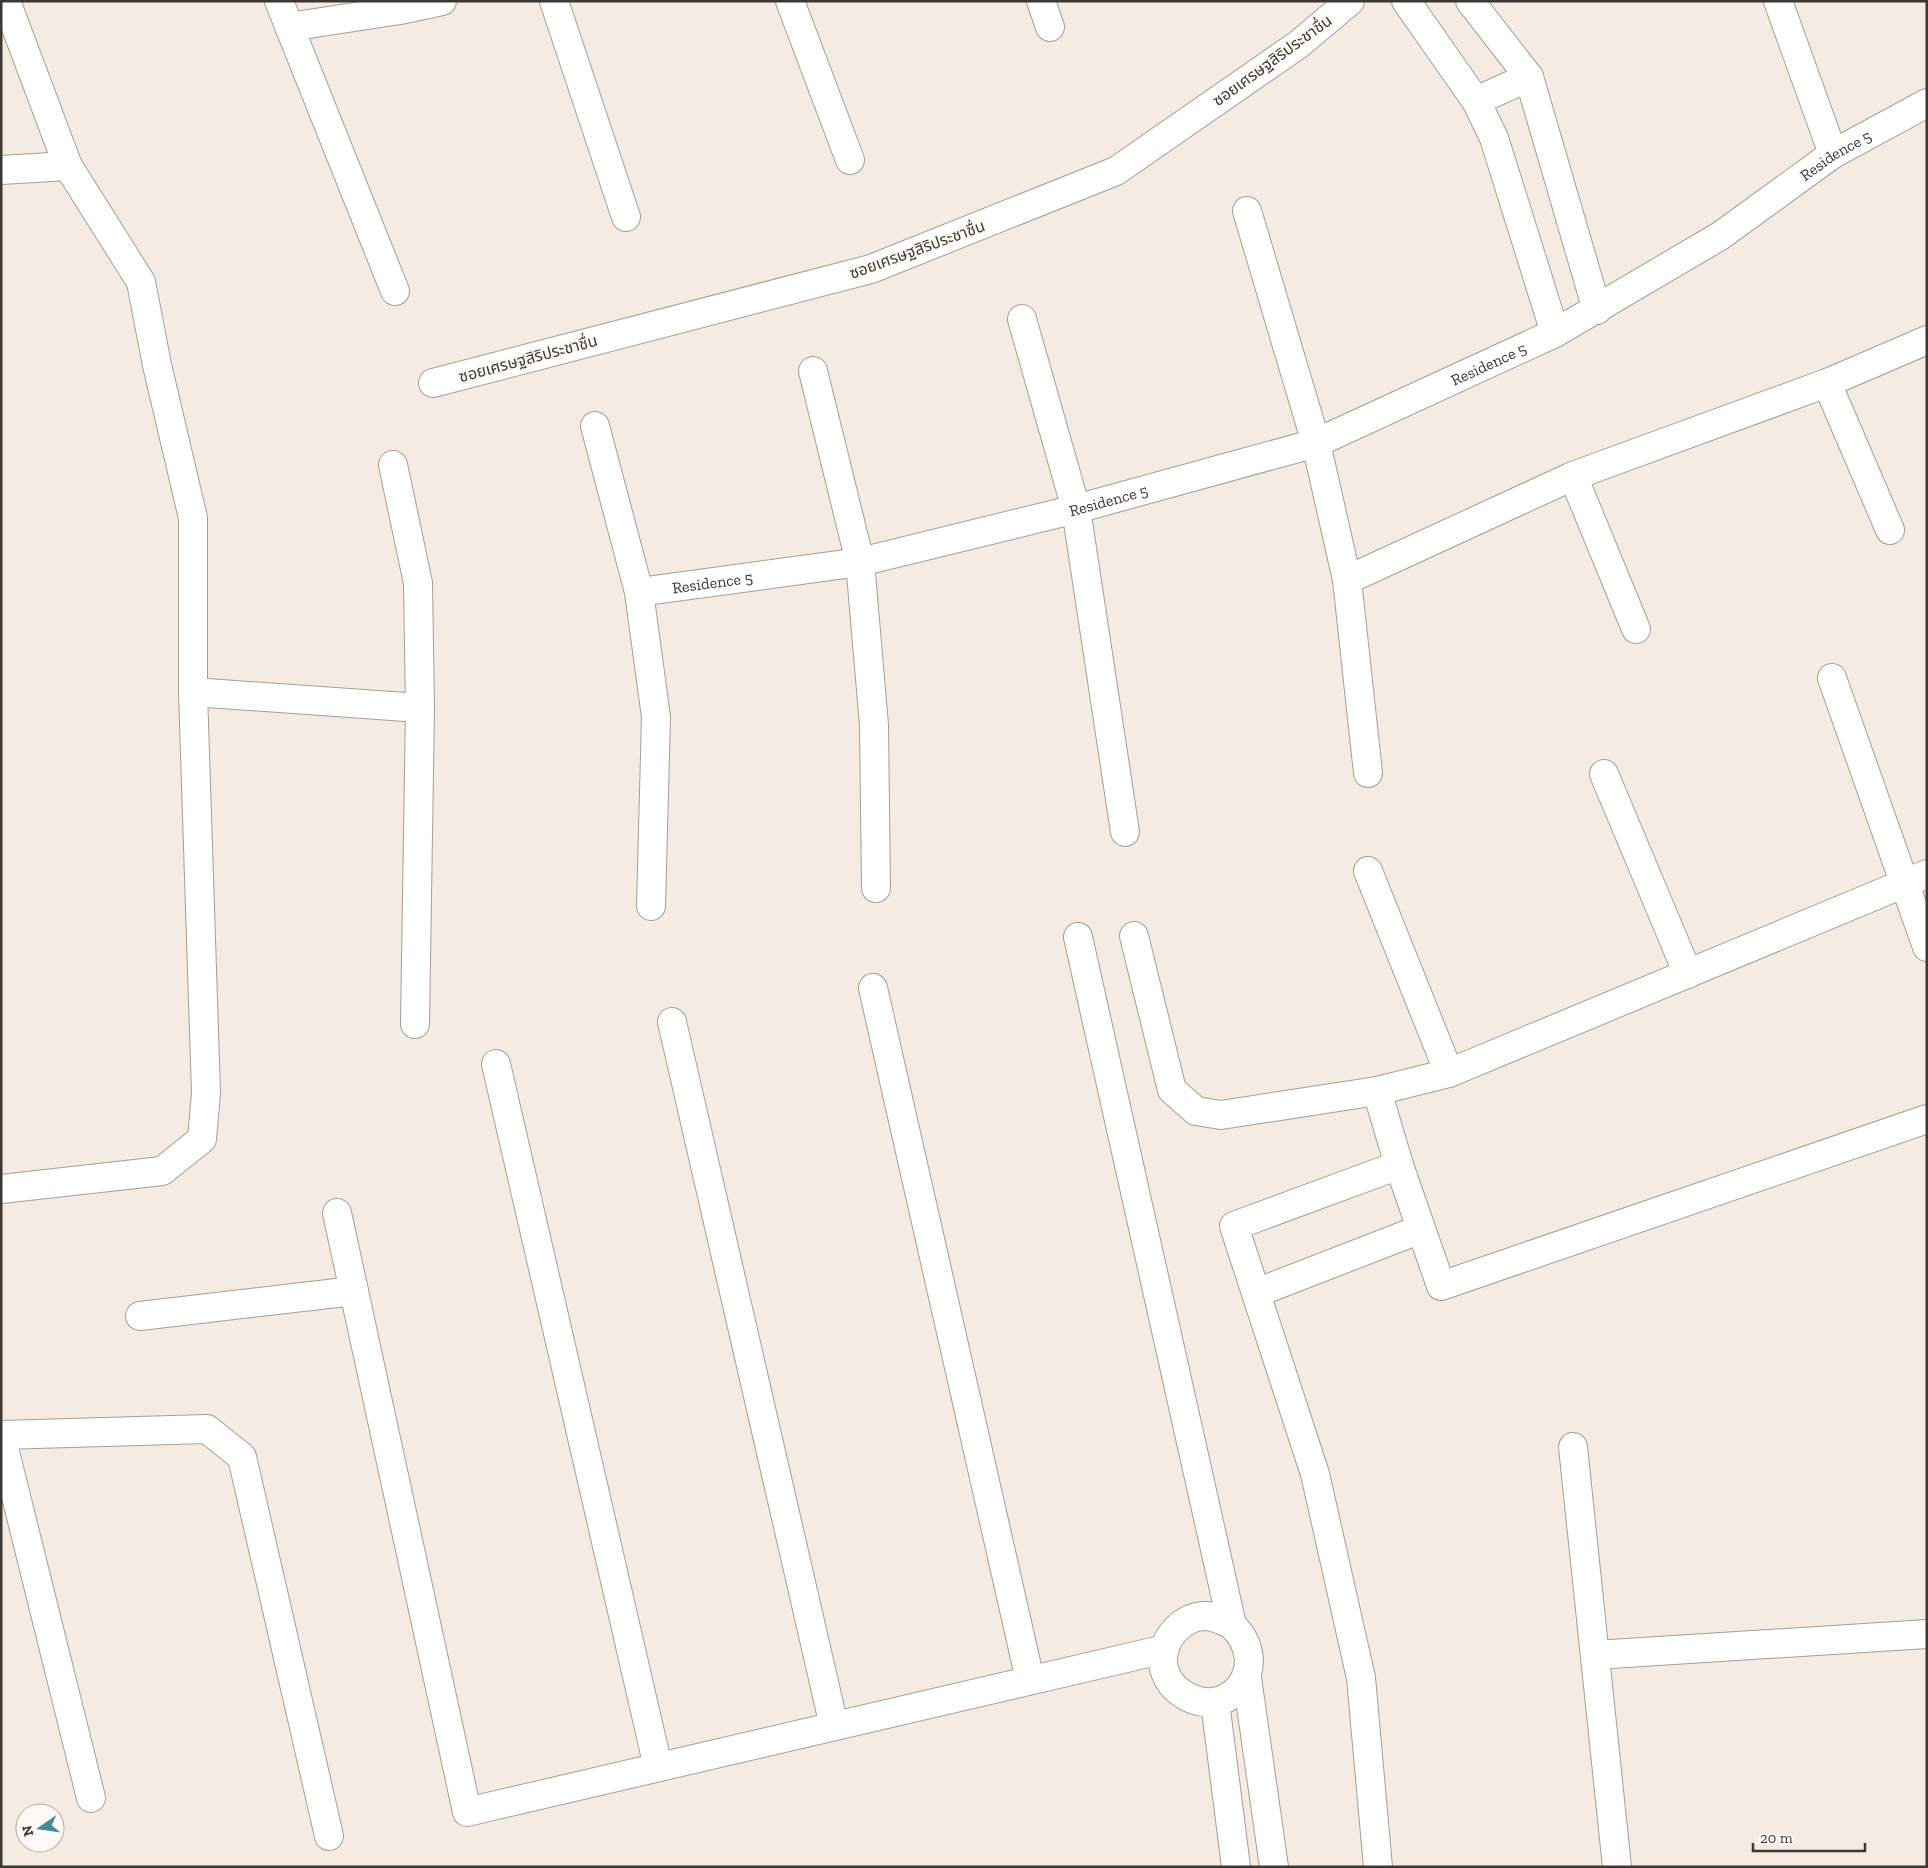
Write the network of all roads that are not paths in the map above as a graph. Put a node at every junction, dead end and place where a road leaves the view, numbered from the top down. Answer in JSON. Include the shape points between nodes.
{"nodes":[{"id":1,"x":6,"y":1,"type":"edge"},
{"id":2,"x":278,"y":1,"type":"edge"},
{"id":3,"x":442,"y":1,"type":"edge"},
{"id":4,"x":554,"y":1,"type":"edge"},
{"id":5,"x":790,"y":1,"type":"edge"},
{"id":6,"x":1041,"y":1,"type":"edge"},
{"id":7,"x":1350,"y":1,"type":"edge"},
{"id":8,"x":1406,"y":1,"type":"edge"},
{"id":9,"x":1470,"y":1,"type":"edge"},
{"id":10,"x":1778,"y":1,"type":"edge"},
{"id":11,"x":289,"y":27,"type":"junction"},
{"id":12,"x":1050,"y":27,"type":"dead end"},
{"id":13,"x":1529,"y":77,"type":"junction"},
{"id":14,"x":1476,"y":101,"type":"junction"},
{"id":15,"x":1927,"y":103,"type":"edge"},
{"id":16,"x":1833,"y":154,"type":"junction"},
{"id":17,"x":850,"y":160,"type":"dead end"},
{"id":18,"x":68,"y":166,"type":"junction"},
{"id":19,"x":1,"y":170,"type":"edge"},
{"id":20,"x":1247,"y":211,"type":"dead end"},
{"id":21,"x":626,"y":217,"type":"dead end"},
{"id":22,"x":394,"y":291,"type":"dead end"},
{"id":23,"x":1597,"y":310,"type":"junction"},
{"id":24,"x":1022,"y":320,"type":"dead end"},
{"id":25,"x":1555,"y":334,"type":"junction"},
{"id":26,"x":1927,"y":340,"type":"edge"},
{"id":27,"x":813,"y":371,"type":"dead end"},
{"id":28,"x":433,"y":383,"type":"dead end"},
{"id":29,"x":1828,"y":383,"type":"junction"},
{"id":30,"x":595,"y":426,"type":"dead end"},
{"id":31,"x":1316,"y":442,"type":"junction"},
{"id":32,"x":393,"y":465,"type":"dead end"},
{"id":33,"x":1573,"y":476,"type":"junction"},
{"id":34,"x":1076,"y":509,"type":"junction"},
{"id":35,"x":1890,"y":530,"type":"dead end"},
{"id":36,"x":860,"y":562,"type":"junction"},
{"id":37,"x":1347,"y":580,"type":"junction"},
{"id":38,"x":639,"y":592,"type":"junction"},
{"id":39,"x":1636,"y":629,"type":"dead end"},
{"id":40,"x":1832,"y":678,"type":"dead end"},
{"id":41,"x":193,"y":692,"type":"junction"},
{"id":42,"x":420,"y":708,"type":"junction"},
{"id":43,"x":1368,"y":772,"type":"dead end"},
{"id":44,"x":1604,"y":774,"type":"dead end"},
{"id":45,"x":1125,"y":832,"type":"dead end"},
{"id":46,"x":1368,"y":871,"type":"dead end"},
{"id":47,"x":1916,"y":879,"type":"edge"},
{"id":48,"x":876,"y":888,"type":"dead end"},
{"id":49,"x":651,"y":906,"type":"dead end"},
{"id":50,"x":1078,"y":936,"type":"dead end"},
{"id":51,"x":1134,"y":936,"type":"dead end"},
{"id":52,"x":1927,"y":947,"type":"edge"},
{"id":53,"x":1688,"y":974,"type":"junction"},
{"id":54,"x":873,"y":988,"type":"dead end"},
{"id":55,"x":672,"y":1022,"type":"dead end"},
{"id":56,"x":415,"y":1024,"type":"dead end"},
{"id":57,"x":496,"y":1064,"type":"dead end"},
{"id":58,"x":1449,"y":1073,"type":"junction"},
{"id":59,"x":1377,"y":1091,"type":"junction"},
{"id":60,"x":1927,"y":1120,"type":"edge"},
{"id":61,"x":1399,"y":1165,"type":"junction"},
{"id":62,"x":1,"y":1189,"type":"edge"},
{"id":63,"x":337,"y":1213,"type":"dead end"},
{"id":64,"x":1421,"y":1229,"type":"junction"},
{"id":65,"x":354,"y":1291,"type":"junction"},
{"id":66,"x":1256,"y":1293,"type":"junction"},
{"id":67,"x":140,"y":1316,"type":"dead end"},
{"id":68,"x":1,"y":1435,"type":"edge"},
{"id":69,"x":1573,"y":1447,"type":"dead end"},
{"id":70,"x":1232,"y":1625,"type":"junction"},
{"id":71,"x":1927,"y":1634,"type":"edge"},
{"id":72,"x":1164,"y":1649,"type":"junction"},
{"id":73,"x":1595,"y":1655,"type":"junction"},
{"id":74,"x":1247,"y":1678,"type":"junction"},
{"id":75,"x":1030,"y":1680,"type":"junction"},
{"id":76,"x":1215,"y":1702,"type":"junction"},
{"id":77,"x":834,"y":1726,"type":"junction"},
{"id":78,"x":658,"y":1767,"type":"junction"},
{"id":79,"x":91,"y":1798,"type":"dead end"},
{"id":80,"x":330,"y":1836,"type":"dead end"},
{"id":81,"x":1236,"y":1867,"type":"edge"},
{"id":82,"x":1274,"y":1867,"type":"edge"},
{"id":83,"x":1378,"y":1867,"type":"edge"},
{"id":84,"x":1616,"y":1867,"type":"edge"}],
"edges":[{"from":1,"to":18,"type":"street"},
{"from":2,"to":11,"type":"street"},
{"from":3,"to":11,"type":"street"},
{"from":4,"to":21,"type":"street"},
{"from":5,"to":17,"type":"street"},
{"from":6,"to":12,"type":"street"},
{"from":7,"to":28,"type":"street","name":"ซอยเศรษฐสิริประชาชื่น","via":[[1298,44],[1116,171],[871,269]]},
{"from":8,"to":14,"type":"street"},
{"from":9,"to":13,"type":"street"},
{"from":10,"to":16,"type":"street"},
{"from":11,"to":22,"type":"street"},
{"from":13,"to":14,"type":"street"},
{"from":13,"to":23,"type":"street"},
{"from":14,"to":25,"type":"street","via":[[1494,138]]},
{"from":15,"to":16,"type":"street","name":"Residence 5"},
{"from":16,"to":23,"type":"street","name":"Residence 5","via":[[1720,236]]},
{"from":18,"to":19,"type":"street"},
{"from":18,"to":41,"type":"street","via":[[141,282],[193,518]]},
{"from":20,"to":31,"type":"street"},
{"from":23,"to":25,"type":"street","name":"Residence 5"},
{"from":24,"to":34,"type":"street"},
{"from":25,"to":31,"type":"street","name":"Residence 5"},
{"from":26,"to":29,"type":"street"},
{"from":27,"to":36,"type":"street"},
{"from":29,"to":33,"type":"street"},
{"from":29,"to":35,"type":"street"},
{"from":30,"to":38,"type":"street"},
{"from":31,"to":34,"type":"street","name":"Residence 5"},
{"from":31,"to":37,"type":"street"},
{"from":32,"to":42,"type":"street","via":[[418,583]]},
{"from":33,"to":37,"type":"street"},
{"from":33,"to":39,"type":"street"},
{"from":34,"to":36,"type":"street","name":"Residence 5"},
{"from":34,"to":45,"type":"street"},
{"from":36,"to":38,"type":"street","name":"Residence 5"},
{"from":36,"to":48,"type":"street","via":[[874,725]]},
{"from":37,"to":43,"type":"street"},
{"from":38,"to":49,"type":"street","via":[[656,717]]},
{"from":40,"to":47,"type":"street"},
{"from":41,"to":42,"type":"street"},
{"from":41,"to":62,"type":"street","via":[[206,1093],[202,1139],[162,1171]]},
{"from":42,"to":56,"type":"street"},
{"from":44,"to":53,"type":"street"},
{"from":46,"to":58,"type":"street"},
{"from":47,"to":52,"type":"street"},
{"from":47,"to":53,"type":"street"},
{"from":50,"to":70,"type":"street"},
{"from":51,"to":59,"type":"street","via":[[1172,1090],[1196,1111],[1221,1115]]},
{"from":53,"to":58,"type":"street"},
{"from":54,"to":75,"type":"street"},
{"from":55,"to":77,"type":"street"},
{"from":57,"to":78,"type":"street"},
{"from":58,"to":59,"type":"street"},
{"from":59,"to":61,"type":"street"},
{"from":60,"to":64,"type":"street","via":[[1441,1286]]},
{"from":61,"to":64,"type":"street"},
{"from":61,"to":66,"type":"street","via":[[1234,1226]]},
{"from":63,"to":65,"type":"street"},
{"from":64,"to":66,"type":"street"},
{"from":65,"to":67,"type":"street"},
{"from":65,"to":78,"type":"street","via":[[467,1812]]},
{"from":66,"to":83,"type":"street","via":[[1315,1474],[1361,1678]]},
{"from":68,"to":79,"type":"street"},
{"from":68,"to":80,"type":"street","via":[[207,1429],[242,1457]]},
{"from":69,"to":73,"type":"street"},
{"from":70,"to":72,"type":"street","via":[[1220,1618],[1192,1619],[1180,1625]]},
{"from":70,"to":74,"type":"street","via":[[1248,1648]]},
{"from":71,"to":73,"type":"street"},
{"from":72,"to":75,"type":"street"},
{"from":72,"to":76,"type":"street","via":[[1167,1677],[1175,1689],[1187,1698]]},
{"from":73,"to":84,"type":"street"},
{"from":74,"to":76,"type":"street","via":[[1228,1697]]},
{"from":74,"to":82,"type":"street"},
{"from":75,"to":77,"type":"street"},
{"from":76,"to":81,"type":"street"},
{"from":77,"to":78,"type":"street"}]}
